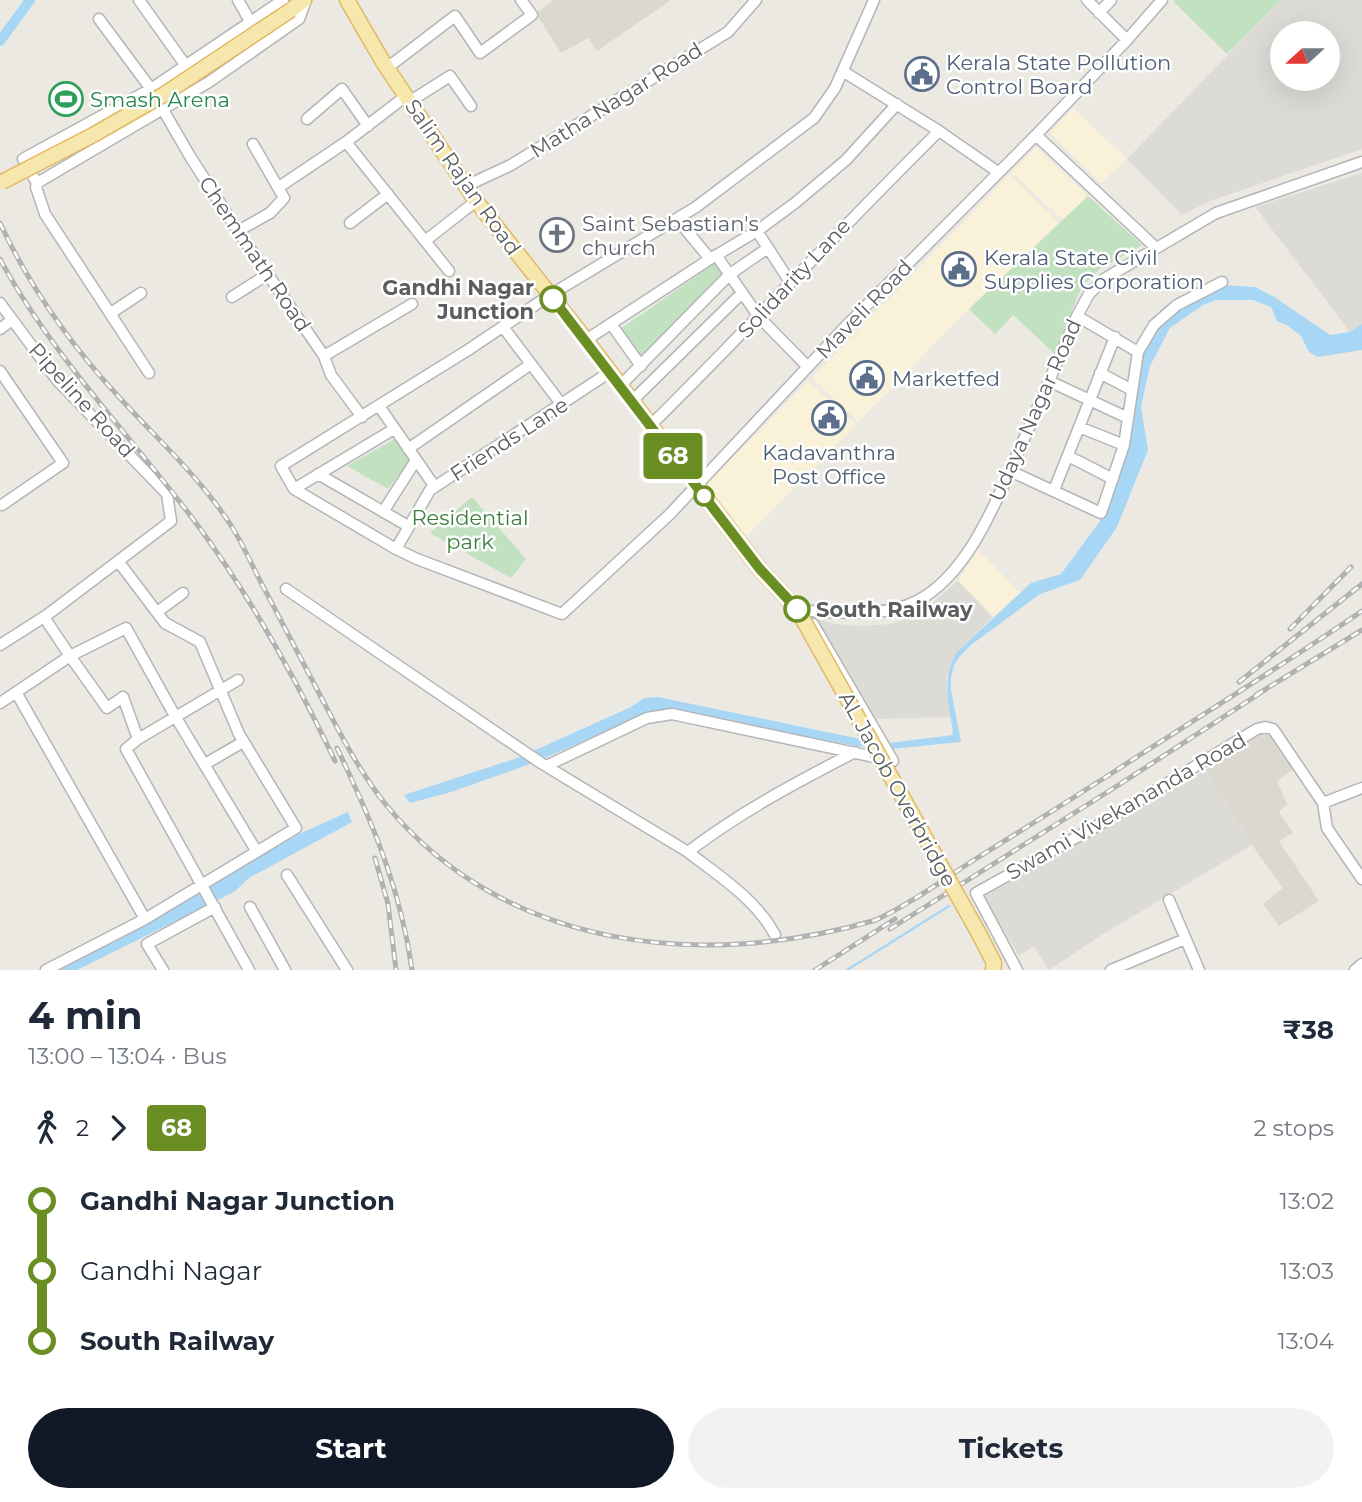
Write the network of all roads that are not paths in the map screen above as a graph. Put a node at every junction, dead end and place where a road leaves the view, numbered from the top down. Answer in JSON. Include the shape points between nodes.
{"nodes":[{"id":1,"x":139,"y":0,"type":"edge"},
{"id":2,"x":238,"y":0,"type":"edge"},
{"id":3,"x":305,"y":0,"type":"edge"},
{"id":4,"x":347,"y":0,"type":"edge"},
{"id":5,"x":521,"y":0,"type":"edge"},
{"id":6,"x":756,"y":0,"type":"edge"},
{"id":7,"x":874,"y":0,"type":"edge"},
{"id":8,"x":1087,"y":0,"type":"edge"},
{"id":9,"x":1111,"y":0,"type":"edge"},
{"id":10,"x":1162,"y":0,"type":"edge"},
{"id":11,"x":281,"y":4,"type":"edge"},
{"id":12,"x":1099,"y":13,"type":"junction"},
{"id":13,"x":99,"y":19,"type":"dead end"},
{"id":14,"x":251,"y":23,"type":"junction"},
{"id":15,"x":1127,"y":40,"type":"junction"},
{"id":16,"x":186,"y":66,"type":"junction"},
{"id":17,"x":387,"y":68,"type":"junction"},
{"id":18,"x":844,"y":72,"type":"junction"},
{"id":19,"x":151,"y":89,"type":"junction"},
{"id":20,"x":408,"y":99,"type":"junction"},
{"id":21,"x":897,"y":104,"type":"junction"},
{"id":22,"x":471,"y":106,"type":"dead end"},
{"id":23,"x":163,"y":110,"type":"junction"},
{"id":24,"x":307,"y":119,"type":"dead end"},
{"id":25,"x":368,"y":126,"type":"junction"},
{"id":26,"x":939,"y":131,"type":"junction"},
{"id":27,"x":1036,"y":135,"type":"junction"},
{"id":28,"x":346,"y":142,"type":"junction"},
{"id":29,"x":253,"y":144,"type":"dead end"},
{"id":30,"x":1362,"y":162,"type":"edge"},
{"id":31,"x":998,"y":172,"type":"junction"},
{"id":32,"x":0,"y":183,"type":"edge"},
{"id":33,"x":37,"y":183,"type":"junction"},
{"id":34,"x":466,"y":186,"type":"junction"},
{"id":35,"x":279,"y":187,"type":"junction"},
{"id":36,"x":388,"y":194,"type":"junction"},
{"id":37,"x":476,"y":201,"type":"junction"},
{"id":38,"x":677,"y":219,"type":"junction"},
{"id":39,"x":350,"y":223,"type":"dead end"},
{"id":40,"x":238,"y":231,"type":"junction"},
{"id":41,"x":757,"y":231,"type":"junction"},
{"id":42,"x":425,"y":241,"type":"junction"},
{"id":43,"x":1155,"y":247,"type":"junction"},
{"id":44,"x":768,"y":248,"type":"junction"},
{"id":45,"x":713,"y":257,"type":"junction"},
{"id":46,"x":449,"y":271,"type":"dead end"},
{"id":47,"x":268,"y":274,"type":"junction"},
{"id":48,"x":730,"y":274,"type":"junction"},
{"id":49,"x":790,"y":282,"type":"junction"},
{"id":50,"x":1222,"y":282,"type":"dead end"},
{"id":51,"x":141,"y":293,"type":"dead end"},
{"id":52,"x":742,"y":293,"type":"junction"},
{"id":53,"x":550,"y":295,"type":"junction"},
{"id":54,"x":232,"y":297,"type":"dead end"},
{"id":55,"x":0,"y":303,"type":"edge"},
{"id":56,"x":412,"y":304,"type":"dead end"},
{"id":57,"x":111,"y":313,"type":"junction"},
{"id":58,"x":1077,"y":316,"type":"junction"},
{"id":59,"x":759,"y":317,"type":"junction"},
{"id":60,"x":12,"y":320,"type":"junction"},
{"id":61,"x":611,"y":324,"type":"junction"},
{"id":62,"x":503,"y":327,"type":"junction"},
{"id":63,"x":0,"y":329,"type":"edge"},
{"id":64,"x":1115,"y":337,"type":"junction"},
{"id":65,"x":586,"y":340,"type":"junction"},
{"id":66,"x":1138,"y":352,"type":"junction"},
{"id":67,"x":324,"y":356,"type":"junction"},
{"id":68,"x":531,"y":365,"type":"junction"},
{"id":69,"x":641,"y":366,"type":"junction"},
{"id":70,"x":808,"y":367,"type":"junction"},
{"id":71,"x":0,"y":371,"type":"edge"},
{"id":72,"x":610,"y":372,"type":"junction"},
{"id":73,"x":149,"y":373,"type":"dead end"},
{"id":74,"x":1100,"y":373,"type":"junction"},
{"id":75,"x":1049,"y":381,"type":"junction"},
{"id":76,"x":620,"y":386,"type":"junction"},
{"id":77,"x":1132,"y":390,"type":"junction"},
{"id":78,"x":1090,"y":400,"type":"junction"},
{"id":79,"x":632,"y":401,"type":"junction"},
{"id":80,"x":562,"y":405,"type":"junction"},
{"id":81,"x":379,"y":406,"type":"junction"},
{"id":82,"x":362,"y":417,"type":"junction"},
{"id":83,"x":1128,"y":418,"type":"junction"},
{"id":84,"x":650,"y":426,"type":"junction"},
{"id":85,"x":1079,"y":427,"type":"junction"},
{"id":86,"x":394,"y":429,"type":"junction"},
{"id":87,"x":1124,"y":445,"type":"junction"},
{"id":88,"x":408,"y":449,"type":"junction"},
{"id":89,"x":1068,"y":456,"type":"junction"},
{"id":90,"x":416,"y":460,"type":"junction"},
{"id":91,"x":1010,"y":471,"type":"junction"},
{"id":92,"x":317,"y":474,"type":"junction"},
{"id":93,"x":1113,"y":479,"type":"junction"},
{"id":94,"x":696,"y":486,"type":"junction"},
{"id":95,"x":435,"y":487,"type":"junction"},
{"id":96,"x":295,"y":489,"type":"junction"},
{"id":97,"x":1054,"y":490,"type":"junction"},
{"id":98,"x":2,"y":505,"type":"edge"},
{"id":99,"x":383,"y":512,"type":"junction"},
{"id":100,"x":408,"y":526,"type":"junction"},
{"id":101,"x":396,"y":549,"type":"junction"},
{"id":102,"x":118,"y":561,"type":"junction"},
{"id":103,"x":286,"y":589,"type":"dead end"},
{"id":104,"x":183,"y":593,"type":"dead end"},
{"id":105,"x":802,"y":610,"type":"junction"},
{"id":106,"x":157,"y":612,"type":"junction"},
{"id":107,"x":44,"y":617,"type":"junction"},
{"id":108,"x":0,"y":645,"type":"edge"},
{"id":109,"x":70,"y":656,"type":"junction"},
{"id":110,"x":238,"y":680,"type":"dead end"},
{"id":111,"x":16,"y":692,"type":"junction"},
{"id":112,"x":221,"y":692,"type":"junction"},
{"id":113,"x":0,"y":703,"type":"edge"},
{"id":114,"x":175,"y":716,"type":"junction"},
{"id":115,"x":138,"y":739,"type":"junction"},
{"id":116,"x":243,"y":742,"type":"junction"},
{"id":117,"x":855,"y":752,"type":"junction"},
{"id":118,"x":205,"y":764,"type":"junction"},
{"id":119,"x":544,"y":764,"type":"junction"},
{"id":120,"x":1362,"y":788,"type":"edge"},
{"id":121,"x":1323,"y":803,"type":"junction"},
{"id":122,"x":257,"y":852,"type":"junction"},
{"id":123,"x":688,"y":852,"type":"junction"},
{"id":124,"x":287,"y":875,"type":"dead end"},
{"id":125,"x":1362,"y":879,"type":"edge"},
{"id":126,"x":204,"y":887,"type":"junction"},
{"id":127,"x":1169,"y":900,"type":"dead end"},
{"id":128,"x":214,"y":905,"type":"junction"},
{"id":129,"x":250,"y":907,"type":"dead end"},
{"id":130,"x":145,"y":919,"type":"junction"},
{"id":131,"x":775,"y":936,"type":"dead end"},
{"id":132,"x":1185,"y":939,"type":"junction"},
{"id":133,"x":1362,"y":964,"type":"edge"},
{"id":134,"x":46,"y":970,"type":"edge"},
{"id":135,"x":163,"y":970,"type":"edge"},
{"id":136,"x":249,"y":970,"type":"edge"},
{"id":137,"x":285,"y":970,"type":"edge"},
{"id":138,"x":345,"y":970,"type":"edge"},
{"id":139,"x":993,"y":970,"type":"edge"},
{"id":140,"x":1017,"y":970,"type":"edge"},
{"id":141,"x":1111,"y":970,"type":"edge"},
{"id":142,"x":1199,"y":970,"type":"edge"},
{"id":143,"x":1355,"y":970,"type":"edge"}],
"edges":[{"from":1,"to":16,"type":"street"},
{"from":2,"to":14,"type":"street"},
{"from":3,"to":11,"type":"main road"},
{"from":3,"to":23,"type":"street","via":[[299,19]]},
{"from":4,"to":17,"type":"main road","name":"Salim Rajan Road"},
{"from":5,"to":17,"type":"street","via":[[532,15],[480,53],[455,16]]},
{"from":6,"to":34,"type":"street","name":"Matha Nagar Road","via":[[728,32],[511,165]]},
{"from":7,"to":18,"type":"street"},
{"from":8,"to":12,"type":"street"},
{"from":9,"to":12,"type":"street"},
{"from":10,"to":15,"type":"street","name":"Maveli Road"},
{"from":11,"to":14,"type":"street"},
{"from":11,"to":32,"type":"main road","bridge":true,"via":[[163,95]]},
{"from":12,"to":15,"type":"street"},
{"from":13,"to":19,"type":"street","name":"Chemmath Road"},
{"from":14,"to":16,"type":"street"},
{"from":15,"to":27,"type":"street","name":"Maveli Road"},
{"from":16,"to":19,"type":"street"},
{"from":17,"to":20,"type":"main road","name":"Salim Rajan Road"},
{"from":18,"to":21,"type":"street"},
{"from":18,"to":38,"type":"street","via":[[814,118]]},
{"from":19,"to":23,"type":"street","name":"Chemmath Road"},
{"from":19,"to":33,"type":"street","via":[[23,159]]},
{"from":20,"to":22,"type":"street","via":[[450,76]]},
{"from":20,"to":25,"type":"street"},
{"from":20,"to":34,"type":"main road","name":"Salim Rajan Road"},
{"from":21,"to":26,"type":"street"},
{"from":21,"to":41,"type":"street","via":[[846,160]]},
{"from":23,"to":33,"type":"street"},
{"from":23,"to":40,"type":"street","name":"Chemmath Road"},
{"from":24,"to":25,"type":"street","via":[[342,89]]},
{"from":25,"to":28,"type":"street"},
{"from":26,"to":31,"type":"street"},
{"from":26,"to":49,"type":"street","name":"Solidarity Lane"},
{"from":27,"to":31,"type":"street","name":"Maveli Road"},
{"from":27,"to":43,"type":"street"},
{"from":28,"to":35,"type":"street"},
{"from":28,"to":36,"type":"street"},
{"from":29,"to":35,"type":"street"},
{"from":30,"to":43,"type":"street","name":"Udaya Nagar Road","via":[[1216,213]]},
{"from":31,"to":70,"type":"street","name":"Maveli Road"},
{"from":33,"to":57,"type":"street","via":[[45,214]]},
{"from":34,"to":37,"type":"main road","name":"Salim Rajan Road"},
{"from":35,"to":40,"type":"street","via":[[284,198],[279,206]]},
{"from":36,"to":39,"type":"street"},
{"from":36,"to":42,"type":"street"},
{"from":37,"to":42,"type":"street"},
{"from":37,"to":53,"type":"main road","name":"Salim Rajan Road"},
{"from":38,"to":45,"type":"street"},
{"from":38,"to":53,"type":"street"},
{"from":40,"to":47,"type":"street","name":"Chemmath Road"},
{"from":41,"to":44,"type":"street"},
{"from":41,"to":45,"type":"street"},
{"from":42,"to":46,"type":"street"},
{"from":43,"to":58,"type":"street","name":"Udaya Nagar Road","via":[[1104,279]]},
{"from":44,"to":48,"type":"street"},
{"from":44,"to":49,"type":"street"},
{"from":45,"to":48,"type":"street"},
{"from":45,"to":61,"type":"street"},
{"from":47,"to":54,"type":"street"},
{"from":47,"to":67,"type":"street","name":"Chemmath Road"},
{"from":48,"to":52,"type":"street"},
{"from":48,"to":69,"type":"street"},
{"from":49,"to":59,"type":"street","name":"Solidarity Lane"},
{"from":50,"to":66,"type":"street","via":[[1177,306],[1154,325]]},
{"from":51,"to":57,"type":"street"},
{"from":52,"to":59,"type":"street"},
{"from":52,"to":79,"type":"street"},
{"from":53,"to":62,"type":"street"},
{"from":53,"to":65,"type":"main road","name":"Salim Rajan Road"},
{"from":55,"to":60,"type":"street","name":"Pipeline Road"},
{"from":56,"to":67,"type":"street"},
{"from":57,"to":73,"type":"street"},
{"from":58,"to":64,"type":"street"},
{"from":58,"to":75,"type":"street","name":"Udaya Nagar Road"},
{"from":59,"to":70,"type":"street"},
{"from":59,"to":84,"type":"street","name":"Solidarity Lane"},
{"from":60,"to":63,"type":"street"},
{"from":60,"to":102,"type":"street","name":"Pipeline Road","via":[[57,380],[167,494],[171,521]]},
{"from":61,"to":65,"type":"street"},
{"from":61,"to":69,"type":"street"},
{"from":62,"to":68,"type":"street"},
{"from":62,"to":81,"type":"street"},
{"from":64,"to":66,"type":"street"},
{"from":64,"to":74,"type":"street"},
{"from":65,"to":72,"type":"main road","name":"Salim Rajan Road"},
{"from":66,"to":77,"type":"street"},
{"from":67,"to":82,"type":"street","name":"Chemmath Road","via":[[331,376]]},
{"from":68,"to":80,"type":"street"},
{"from":68,"to":88,"type":"street"},
{"from":69,"to":76,"type":"street"},
{"from":70,"to":94,"type":"street","name":"Maveli Road"},
{"from":71,"to":98,"type":"street","via":[[63,463]]},
{"from":72,"to":76,"type":"main road","name":"Salim Rajan Road"},
{"from":72,"to":80,"type":"street","name":"Friends Lane"},
{"from":74,"to":77,"type":"street"},
{"from":74,"to":78,"type":"street"},
{"from":75,"to":78,"type":"street"},
{"from":75,"to":91,"type":"street","name":"Udaya Nagar Road"},
{"from":76,"to":79,"type":"main road","name":"Salim Rajan Road"},
{"from":77,"to":83,"type":"street"},
{"from":78,"to":83,"type":"street"},
{"from":78,"to":85,"type":"street"},
{"from":79,"to":84,"type":"main road","name":"Salim Rajan Road"},
{"from":80,"to":95,"type":"street","name":"Friends Lane"},
{"from":81,"to":82,"type":"street"},
{"from":81,"to":86,"type":"street"},
{"from":82,"to":96,"type":"street","via":[[281,466]]},
{"from":83,"to":87,"type":"street"},
{"from":84,"to":94,"type":"main road","name":"Salim Rajan Road"},
{"from":85,"to":87,"type":"street"},
{"from":85,"to":89,"type":"street"},
{"from":86,"to":88,"type":"street"},
{"from":86,"to":92,"type":"street"},
{"from":87,"to":93,"type":"street"},
{"from":88,"to":90,"type":"street"},
{"from":89,"to":93,"type":"street"},
{"from":89,"to":97,"type":"street"},
{"from":90,"to":95,"type":"street"},
{"from":90,"to":99,"type":"street"},
{"from":91,"to":97,"type":"street"},
{"from":91,"to":105,"type":"street","name":"Udaya Nagar Road","via":[[974,542],[954,570],[916,602],[886,611]]},
{"from":92,"to":96,"type":"street"},
{"from":92,"to":99,"type":"street"},
{"from":93,"to":97,"type":"street","via":[[1101,513]]},
{"from":94,"to":101,"type":"street","name":"Maveli Road","via":[[562,614]]},
{"from":94,"to":105,"type":"main road","name":"Salim Rajan Road","via":[[759,568]]},
{"from":95,"to":100,"type":"street","name":"Friends Lane"},
{"from":96,"to":101,"type":"street"},
{"from":99,"to":100,"type":"street"},
{"from":100,"to":101,"type":"street","name":"Friends Lane"},
{"from":102,"to":106,"type":"street"},
{"from":102,"to":107,"type":"street"},
{"from":103,"to":119,"type":"street"},
{"from":104,"to":106,"type":"street"},
{"from":105,"to":117,"type":"street","via":[[893,761]]},
{"from":105,"to":139,"type":"main road","name":"AL Jacob Overbridge","bridge":true,"via":[[973,922],[994,963]]},
{"from":106,"to":112,"type":"street","via":[[165,623],[200,642]]},
{"from":107,"to":108,"type":"street"},
{"from":107,"to":109,"type":"street"},
{"from":109,"to":111,"type":"street"},
{"from":109,"to":114,"type":"street","via":[[126,628]]},
{"from":109,"to":115,"type":"street","via":[[107,708],[123,697]]},
{"from":110,"to":112,"type":"street"},
{"from":111,"to":113,"type":"street"},
{"from":111,"to":130,"type":"street"},
{"from":112,"to":114,"type":"street"},
{"from":112,"to":116,"type":"street"},
{"from":114,"to":115,"type":"street"},
{"from":114,"to":118,"type":"street"},
{"from":115,"to":126,"type":"street","via":[[126,748]]},
{"from":116,"to":118,"type":"street"},
{"from":116,"to":122,"type":"street","via":[[296,828]]},
{"from":117,"to":119,"type":"street","via":[[672,714],[647,718]]},
{"from":117,"to":123,"type":"street","via":[[758,804]]},
{"from":118,"to":122,"type":"street"},
{"from":119,"to":123,"type":"street"},
{"from":120,"to":121,"type":"street"},
{"from":121,"to":125,"type":"street","via":[[1327,828]]},
{"from":121,"to":140,"type":"street","name":"Swami Vivekananda Road","via":[[1273,729],[1257,729],[975,893]]},
{"from":122,"to":126,"type":"street"},
{"from":123,"to":131,"type":"street","via":[[734,888]]},
{"from":124,"to":138,"type":"street"},
{"from":126,"to":128,"type":"street"},
{"from":126,"to":130,"type":"street"},
{"from":127,"to":132,"type":"street"},
{"from":128,"to":135,"type":"street","via":[[147,944]]},
{"from":128,"to":136,"type":"street"},
{"from":129,"to":137,"type":"street"},
{"from":130,"to":134,"type":"street"},
{"from":132,"to":141,"type":"street"},
{"from":132,"to":142,"type":"street"},
{"from":133,"to":143,"type":"street"}]}
